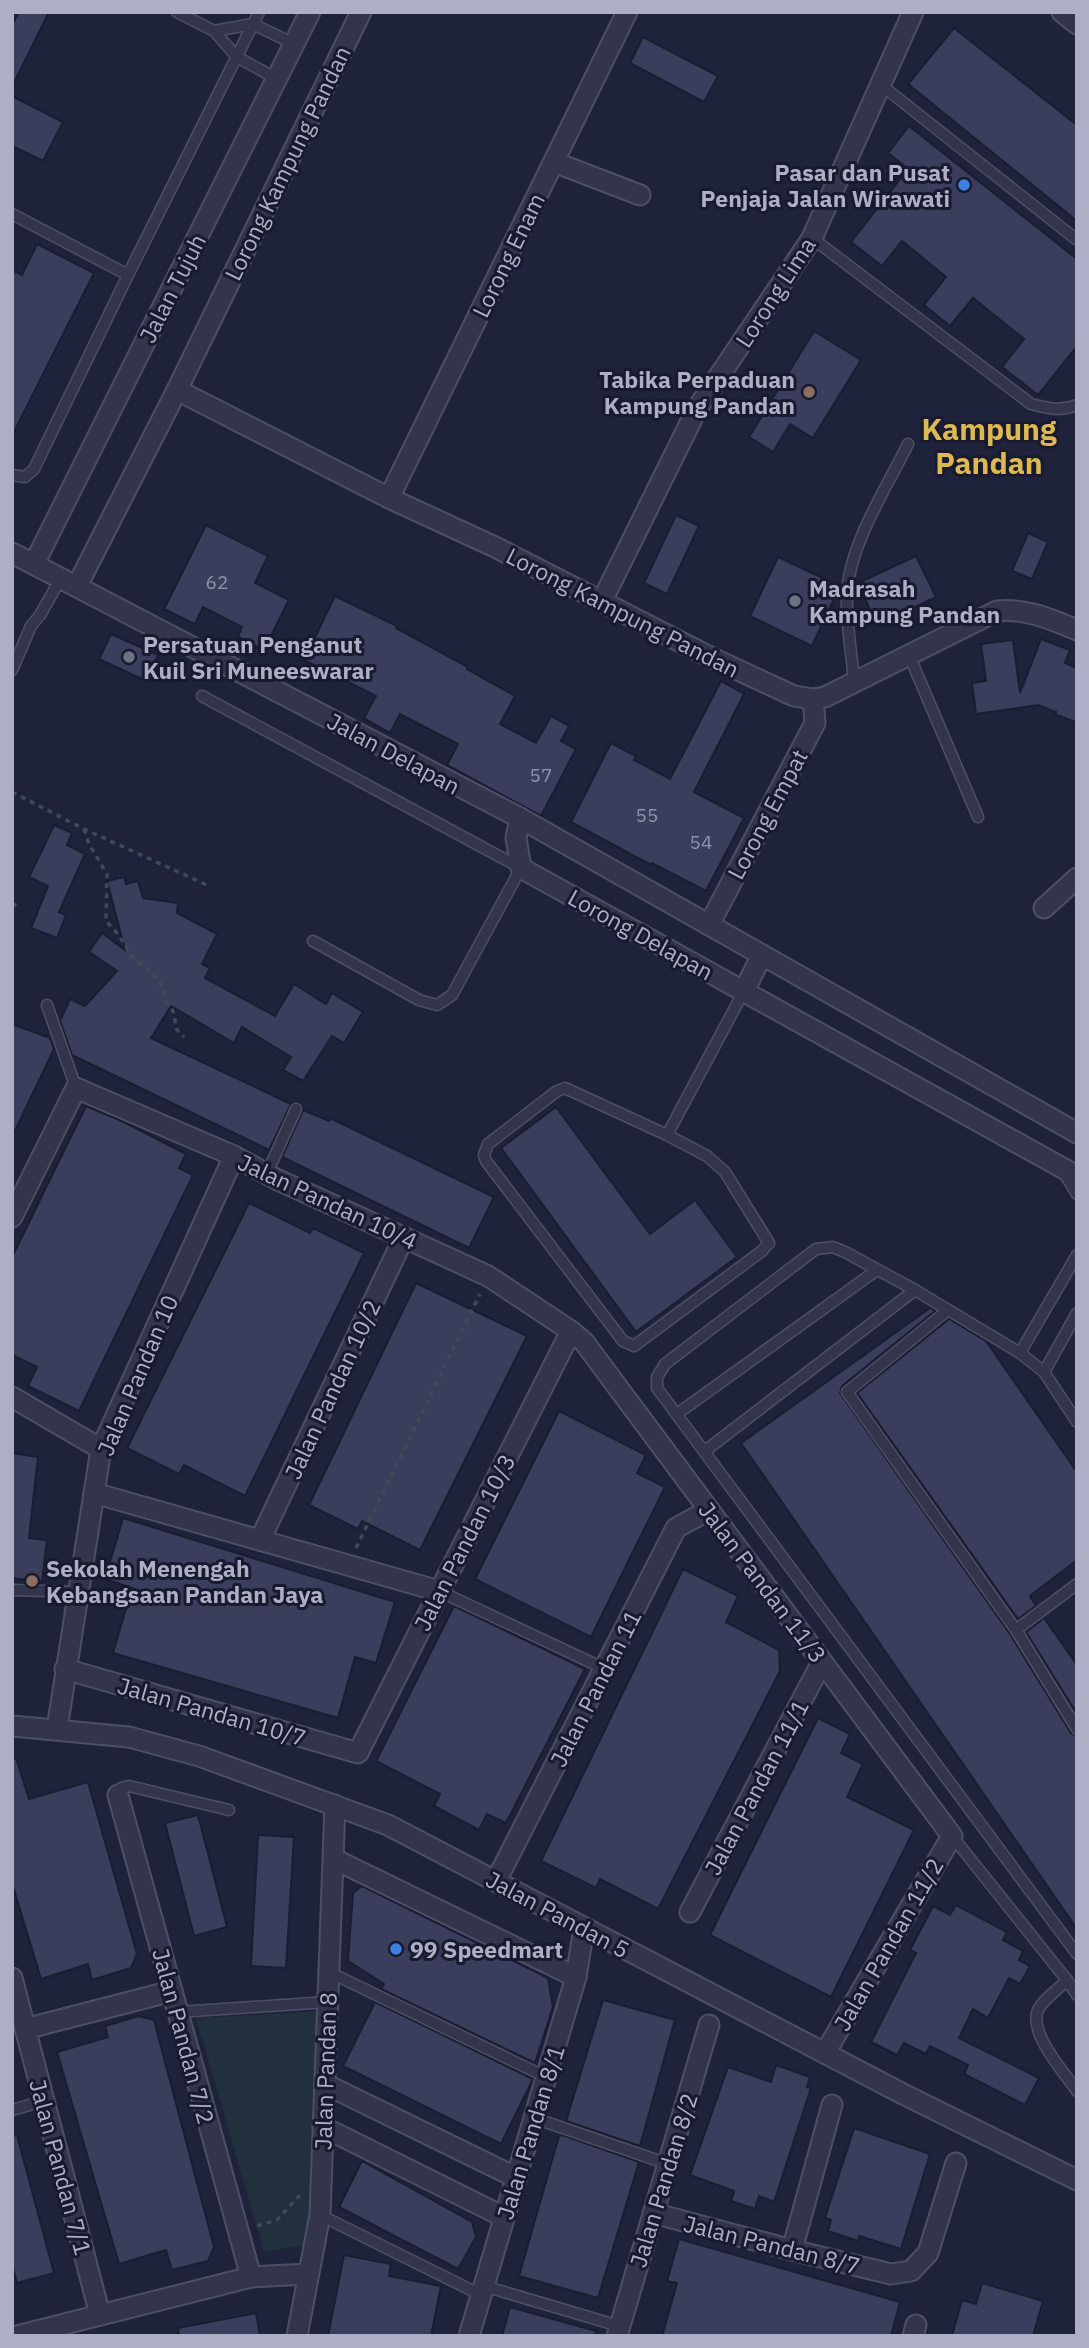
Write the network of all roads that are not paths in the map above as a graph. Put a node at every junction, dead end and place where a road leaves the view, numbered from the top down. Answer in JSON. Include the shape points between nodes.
{"nodes":[{"id":1,"x":177,"y":12,"type":"edge"},
{"id":2,"x":259,"y":12,"type":"edge"},
{"id":3,"x":310,"y":12,"type":"edge"},
{"id":4,"x":361,"y":12,"type":"edge"},
{"id":5,"x":627,"y":12,"type":"edge"},
{"id":6,"x":913,"y":12,"type":"edge"},
{"id":7,"x":253,"y":24,"type":"junction"},
{"id":8,"x":214,"y":31,"type":"junction"},
{"id":9,"x":294,"y":44,"type":"junction"},
{"id":10,"x":237,"y":57,"type":"junction"},
{"id":11,"x":276,"y":79,"type":"junction"},
{"id":12,"x":880,"y":83,"type":"junction"},
{"id":13,"x":554,"y":162,"type":"junction"},
{"id":14,"x":640,"y":195,"type":"dead end"},
{"id":15,"x":12,"y":214,"type":"edge"},
{"id":16,"x":811,"y":239,"type":"junction"},
{"id":17,"x":1077,"y":240,"type":"edge"},
{"id":18,"x":128,"y":275,"type":"junction"},
{"id":19,"x":177,"y":390,"type":"junction"},
{"id":20,"x":1077,"y":405,"type":"edge"},
{"id":21,"x":908,"y":444,"type":"dead end"},
{"id":22,"x":12,"y":475,"type":"edge"},
{"id":23,"x":389,"y":498,"type":"junction"},
{"id":24,"x":12,"y":553,"type":"edge"},
{"id":25,"x":34,"y":564,"type":"junction"},
{"id":26,"x":69,"y":582,"type":"junction"},
{"id":27,"x":602,"y":601,"type":"junction"},
{"id":28,"x":1077,"y":631,"type":"edge"},
{"id":29,"x":909,"y":655,"type":"junction"},
{"id":30,"x":12,"y":670,"type":"edge"},
{"id":31,"x":854,"y":683,"type":"junction"},
{"id":32,"x":202,"y":696,"type":"dead end"},
{"id":33,"x":813,"y":699,"type":"junction"},
{"id":34,"x":978,"y":817,"type":"dead end"},
{"id":35,"x":520,"y":818,"type":"junction"},
{"id":36,"x":522,"y":867,"type":"junction"},
{"id":37,"x":1077,"y":878,"type":"edge"},
{"id":38,"x":1044,"y":908,"type":"dead end"},
{"id":39,"x":709,"y":925,"type":"junction"},
{"id":40,"x":313,"y":942,"type":"dead end"},
{"id":41,"x":762,"y":955,"type":"junction"},
{"id":42,"x":744,"y":991,"type":"junction"},
{"id":43,"x":47,"y":1005,"type":"dead end"},
{"id":44,"x":76,"y":1088,"type":"junction"},
{"id":45,"x":296,"y":1109,"type":"dead end"},
{"id":46,"x":1077,"y":1133,"type":"edge"},
{"id":47,"x":667,"y":1135,"type":"junction"},
{"id":48,"x":233,"y":1156,"type":"junction"},
{"id":49,"x":1069,"y":1172,"type":"edge"},
{"id":50,"x":267,"y":1173,"type":"junction"},
{"id":51,"x":1077,"y":1194,"type":"edge"},
{"id":52,"x":12,"y":1217,"type":"edge"},
{"id":53,"x":404,"y":1237,"type":"junction"},
{"id":54,"x":1077,"y":1255,"type":"edge"},
{"id":55,"x":877,"y":1270,"type":"junction"},
{"id":56,"x":915,"y":1290,"type":"junction"},
{"id":57,"x":948,"y":1310,"type":"junction"},
{"id":58,"x":1077,"y":1313,"type":"edge"},
{"id":59,"x":571,"y":1331,"type":"junction"},
{"id":60,"x":1020,"y":1353,"type":"junction"},
{"id":61,"x":1044,"y":1372,"type":"junction"},
{"id":62,"x":12,"y":1397,"type":"edge"},
{"id":63,"x":677,"y":1414,"type":"junction"},
{"id":64,"x":1077,"y":1422,"type":"edge"},
{"id":65,"x":101,"y":1449,"type":"junction"},
{"id":66,"x":705,"y":1451,"type":"junction"},
{"id":67,"x":93,"y":1493,"type":"junction"},
{"id":68,"x":709,"y":1510,"type":"junction"},
{"id":69,"x":260,"y":1540,"type":"junction"},
{"id":70,"x":1077,"y":1584,"type":"edge"},
{"id":71,"x":12,"y":1590,"type":"edge"},
{"id":72,"x":439,"y":1591,"type":"junction"},
{"id":73,"x":77,"y":1592,"type":"junction"},
{"id":74,"x":1016,"y":1630,"type":"junction"},
{"id":75,"x":822,"y":1662,"type":"junction"},
{"id":76,"x":65,"y":1669,"type":"junction"},
{"id":77,"x":605,"y":1669,"type":"junction"},
{"id":78,"x":12,"y":1726,"type":"edge"},
{"id":79,"x":57,"y":1729,"type":"junction"},
{"id":80,"x":1077,"y":1729,"type":"edge"},
{"id":81,"x":358,"y":1753,"type":"joint"},
{"id":82,"x":118,"y":1795,"type":"joint"},
{"id":83,"x":335,"y":1805,"type":"junction"},
{"id":84,"x":229,"y":1810,"type":"dead end"},
{"id":85,"x":952,"y":1836,"type":"junction"},
{"id":86,"x":334,"y":1859,"type":"junction"},
{"id":87,"x":496,"y":1881,"type":"junction"},
{"id":88,"x":690,"y":1912,"type":"dead end"},
{"id":89,"x":584,"y":1928,"type":"junction"},
{"id":90,"x":1077,"y":1954,"type":"edge"},
{"id":91,"x":329,"y":1972,"type":"junction"},
{"id":92,"x":576,"y":1977,"type":"junction"},
{"id":93,"x":12,"y":1978,"type":"edge"},
{"id":94,"x":1067,"y":1980,"type":"junction"},
{"id":95,"x":172,"y":1991,"type":"junction"},
{"id":96,"x":1077,"y":1995,"type":"edge"},
{"id":97,"x":328,"y":2002,"type":"junction"},
{"id":98,"x":178,"y":2012,"type":"junction"},
{"id":99,"x":709,"y":2025,"type":"dead end"},
{"id":100,"x":25,"y":2029,"type":"junction"},
{"id":101,"x":825,"y":2053,"type":"junction"},
{"id":102,"x":546,"y":2077,"type":"junction"},
{"id":103,"x":325,"y":2084,"type":"junction"},
{"id":104,"x":1077,"y":2091,"type":"edge"},
{"id":105,"x":44,"y":2101,"type":"junction"},
{"id":106,"x":832,"y":2105,"type":"dead end"},
{"id":107,"x":12,"y":2110,"type":"edge"},
{"id":108,"x":534,"y":2118,"type":"junction"},
{"id":109,"x":323,"y":2127,"type":"junction"},
{"id":110,"x":956,"y":2163,"type":"dead end"},
{"id":111,"x":668,"y":2164,"type":"junction"},
{"id":112,"x":517,"y":2178,"type":"junction"},
{"id":113,"x":1077,"y":2180,"type":"edge"},
{"id":114,"x":653,"y":2213,"type":"junction"},
{"id":115,"x":320,"y":2215,"type":"junction"},
{"id":116,"x":504,"y":2217,"type":"junction"},
{"id":117,"x":792,"y":2250,"type":"junction"},
{"id":118,"x":308,"y":2274,"type":"junction"},
{"id":119,"x":251,"y":2277,"type":"junction"},
{"id":120,"x":482,"y":2290,"type":"junction"},
{"id":121,"x":100,"y":2315,"type":"junction"},
{"id":122,"x":618,"y":2331,"type":"edge"},
{"id":123,"x":17,"y":2336,"type":"edge"},
{"id":124,"x":297,"y":2336,"type":"edge"},
{"id":125,"x":469,"y":2336,"type":"edge"}],
"edges":[{"from":1,"to":8,"type":"lane"},
{"from":2,"to":7,"type":"lane"},
{"from":3,"to":9,"type":"street","name":"Jalan Tujuh"},
{"from":4,"to":19,"type":"street","name":"Lorong Kampung Pandan"},
{"from":5,"to":13,"type":"street","name":"Lorong Enam"},
{"from":6,"to":12,"type":"street","name":"Lorong Lima"},
{"from":7,"to":8,"type":"lane"},
{"from":7,"to":9,"type":"lane"},
{"from":7,"to":10,"type":"lane"},
{"from":8,"to":10,"type":"lane"},
{"from":9,"to":11,"type":"street","name":"Jalan Tujuh"},
{"from":10,"to":11,"type":"lane"},
{"from":10,"to":18,"type":"lane"},
{"from":11,"to":25,"type":"street","name":"Jalan Tujuh"},
{"from":12,"to":16,"type":"street","name":"Lorong Lima"},
{"from":12,"to":17,"type":"lane"},
{"from":13,"to":14,"type":"street"},
{"from":13,"to":23,"type":"street","name":"Lorong Enam"},
{"from":15,"to":18,"type":"lane"},
{"from":16,"to":20,"type":"lane","via":[[1031,404],[1065,410]]},
{"from":16,"to":27,"type":"street","name":"Lorong Lima","via":[[697,409]]},
{"from":18,"to":22,"type":"lane","via":[[34,469],[26,477]]},
{"from":19,"to":23,"type":"street","name":"Lorong Kampung Pandan"},
{"from":19,"to":26,"type":"street","name":"Lorong Kampung Pandan"},
{"from":21,"to":31,"type":"lane","via":[[850,568],[847,592]]},
{"from":23,"to":27,"type":"street","name":"Lorong Kampung Pandan"},
{"from":24,"to":25,"type":"street","name":"Jalan Delapan"},
{"from":25,"to":26,"type":"street","name":"Jalan Delapan"},
{"from":26,"to":30,"type":"lane","via":[[31,626]]},
{"from":26,"to":35,"type":"street","name":"Jalan Delapan"},
{"from":27,"to":33,"type":"street","name":"Lorong Kampung Pandan","via":[[794,696]]},
{"from":28,"to":29,"type":"street","via":[[1037,614],[997,611]]},
{"from":29,"to":31,"type":"street"},
{"from":29,"to":34,"type":"lane"},
{"from":31,"to":33,"type":"street"},
{"from":32,"to":36,"type":"lane","name":"Lorong Delapan"},
{"from":33,"to":39,"type":"street","name":"Lorong Empat","via":[[815,723]]},
{"from":35,"to":36,"type":"street","via":[[516,838]]},
{"from":35,"to":39,"type":"street","name":"Jalan Delapan"},
{"from":36,"to":40,"type":"lane","via":[[452,995],[437,1005],[419,1000]]},
{"from":36,"to":42,"type":"street","name":"Lorong Delapan"},
{"from":37,"to":38,"type":"street"},
{"from":39,"to":41,"type":"street","name":"Lorong Delapan"},
{"from":41,"to":42,"type":"street"},
{"from":41,"to":46,"type":"street","name":"Lorong Delapan"},
{"from":42,"to":47,"type":"lane"},
{"from":42,"to":49,"type":"street","name":"Lorong Delapan"},
{"from":43,"to":44,"type":"lane"},
{"from":44,"to":48,"type":"street","name":"Jalan Pandan 10/4"},
{"from":44,"to":52,"type":"street"},
{"from":45,"to":50,"type":"lane"},
{"from":47,"to":47,"type":"lane","via":[[565,1088],[485,1149],[486,1161],[628,1345],[639,1343],[769,1243],[725,1172],[707,1156]]},
{"from":48,"to":50,"type":"street","name":"Jalan Pandan 10/4"},
{"from":48,"to":65,"type":"street","name":"Jalan Pandan 10"},
{"from":49,"to":51,"type":"lane"},
{"from":50,"to":53,"type":"street","name":"Jalan Pandan 10/4"},
{"from":53,"to":59,"type":"street","name":"Jalan Pandan 10/4","via":[[488,1276]]},
{"from":53,"to":69,"type":"street","name":"Jalan Pandan 10/2"},
{"from":54,"to":60,"type":"lane"},
{"from":55,"to":56,"type":"lane"},
{"from":55,"to":63,"type":"lane"},
{"from":55,"to":63,"type":"lane","via":[[833,1247],[816,1249],[665,1364],[657,1388]]},
{"from":56,"to":57,"type":"lane"},
{"from":56,"to":66,"type":"lane"},
{"from":57,"to":60,"type":"lane"},
{"from":57,"to":74,"type":"lane","via":[[847,1392]]},
{"from":58,"to":61,"type":"lane"},
{"from":59,"to":68,"type":"street","name":"Jalan Pandan 11/3","via":[[584,1342]]},
{"from":59,"to":72,"type":"street","name":"Jalan Pandan 10/3"},
{"from":60,"to":61,"type":"lane"},
{"from":61,"to":64,"type":"lane"},
{"from":62,"to":65,"type":"street"},
{"from":63,"to":66,"type":"lane"},
{"from":65,"to":67,"type":"street","name":"Jalan Pandan 10"},
{"from":66,"to":90,"type":"lane"},
{"from":67,"to":69,"type":"street"},
{"from":67,"to":73,"type":"street","name":"Jalan Pandan 10"},
{"from":68,"to":75,"type":"street","name":"Jalan Pandan 11/3"},
{"from":68,"to":77,"type":"street","name":"Jalan Pandan 11","via":[[676,1528]]},
{"from":69,"to":72,"type":"street"},
{"from":70,"to":74,"type":"lane"},
{"from":71,"to":73,"type":"lane"},
{"from":72,"to":77,"type":"lane"},
{"from":72,"to":81,"type":"street","name":"Jalan Pandan 10/3"},
{"from":73,"to":76,"type":"street","name":"Jalan Pandan 10"},
{"from":74,"to":80,"type":"lane"},
{"from":75,"to":85,"type":"street","name":"Jalan Pandan 11/3"},
{"from":75,"to":88,"type":"street","name":"Jalan Pandan 11/1"},
{"from":76,"to":79,"type":"street","name":"Jalan Pandan 10"},
{"from":76,"to":81,"type":"street","name":"Jalan Pandan 10/7"},
{"from":77,"to":87,"type":"street","name":"Jalan Pandan 11"},
{"from":78,"to":79,"type":"street","name":"Jalan Pandan 5"},
{"from":79,"to":83,"type":"street","name":"Jalan Pandan 5","via":[[129,1737],[198,1756]]},
{"from":82,"to":84,"type":"lane","via":[[128,1786]]},
{"from":82,"to":95,"type":"street","name":"Jalan Pandan 7/2"},
{"from":83,"to":86,"type":"street","name":"Jalan Pandan 8"},
{"from":83,"to":87,"type":"street","name":"Jalan Pandan 5","via":[[388,1825]]},
{"from":85,"to":94,"type":"lane"},
{"from":85,"to":101,"type":"street","name":"Jalan Pandan 11/2"},
{"from":86,"to":91,"type":"street","name":"Jalan Pandan 8"},
{"from":86,"to":92,"type":"street"},
{"from":87,"to":89,"type":"street","name":"Jalan Pandan 5"},
{"from":89,"to":92,"type":"street","name":"Jalan Pandan 8/1"},
{"from":89,"to":101,"type":"street","name":"Jalan Pandan 5"},
{"from":91,"to":97,"type":"street","name":"Jalan Pandan 8"},
{"from":91,"to":102,"type":"lane"},
{"from":92,"to":102,"type":"street","name":"Jalan Pandan 8/1"},
{"from":93,"to":100,"type":"street","name":"Jalan Pandan 7/1"},
{"from":94,"to":96,"type":"lane"},
{"from":94,"to":104,"type":"lane","via":[[1040,2007],[1036,2019],[1038,2033]]},
{"from":95,"to":98,"type":"street","name":"Jalan Pandan 7/2"},
{"from":95,"to":100,"type":"street"},
{"from":97,"to":98,"type":"lane"},
{"from":97,"to":103,"type":"street","name":"Jalan Pandan 8"},
{"from":98,"to":119,"type":"street","name":"Jalan Pandan 7/2"},
{"from":99,"to":111,"type":"street","name":"Jalan Pandan 8/2"},
{"from":100,"to":105,"type":"street","name":"Jalan Pandan 7/1"},
{"from":101,"to":113,"type":"street","name":"Jalan Pandan 5"},
{"from":102,"to":108,"type":"street","name":"Jalan Pandan 8/1"},
{"from":103,"to":109,"type":"street","name":"Jalan Pandan 8"},
{"from":103,"to":112,"type":"street"},
{"from":105,"to":107,"type":"lane"},
{"from":105,"to":121,"type":"street","name":"Jalan Pandan 7/1"},
{"from":106,"to":117,"type":"street"},
{"from":108,"to":111,"type":"lane"},
{"from":108,"to":112,"type":"street","name":"Jalan Pandan 8/1"},
{"from":109,"to":115,"type":"street","name":"Jalan Pandan 8"},
{"from":109,"to":116,"type":"street"},
{"from":110,"to":117,"type":"street","name":"Jalan Pandan 8/7","via":[[928,2253],[911,2271],[891,2274]]},
{"from":111,"to":114,"type":"street","name":"Jalan Pandan 8/2"},
{"from":112,"to":116,"type":"street","name":"Jalan Pandan 8/1"},
{"from":114,"to":117,"type":"street","name":"Jalan Pandan 8/7"},
{"from":114,"to":122,"type":"street","name":"Jalan Pandan 8/2"},
{"from":115,"to":118,"type":"street","name":"Jalan Pandan 8"},
{"from":115,"to":120,"type":"lane"},
{"from":116,"to":120,"type":"street","name":"Jalan Pandan 8/1"},
{"from":118,"to":119,"type":"street"},
{"from":118,"to":124,"type":"street","name":"Jalan Pandan 8"},
{"from":119,"to":121,"type":"street"},
{"from":120,"to":122,"type":"lane"},
{"from":120,"to":125,"type":"street","name":"Jalan Pandan 8/1"},
{"from":121,"to":123,"type":"street"}]}
